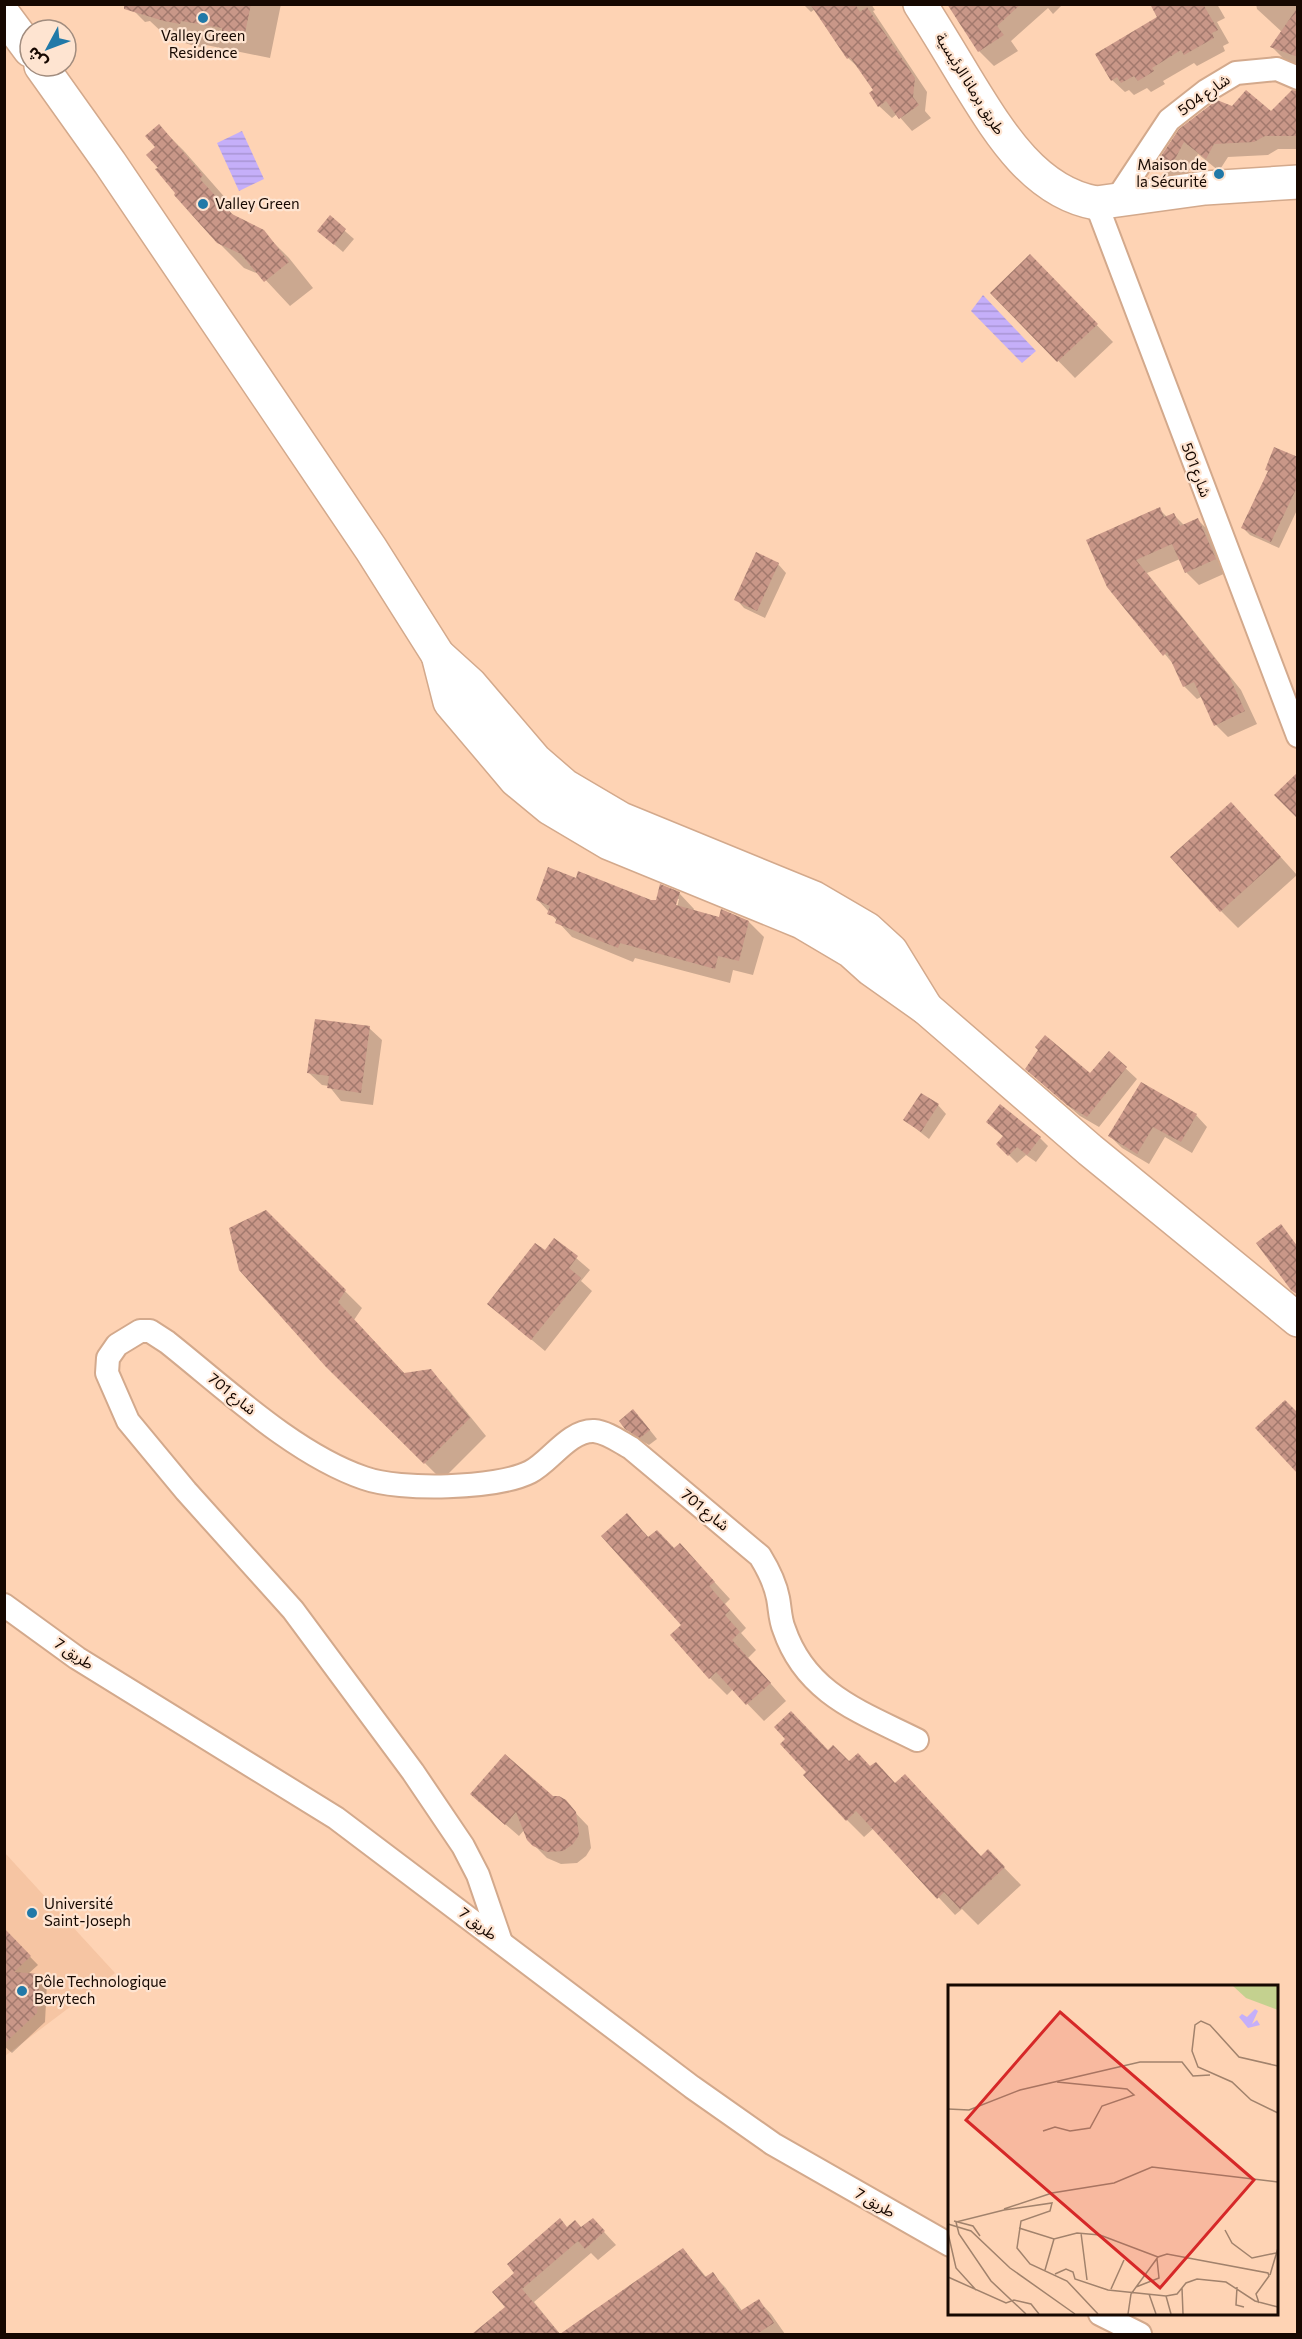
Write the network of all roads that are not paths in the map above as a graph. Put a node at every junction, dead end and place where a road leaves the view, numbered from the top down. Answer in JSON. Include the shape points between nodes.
{"nodes":[{"id":1,"x":920,"y":4,"type":"edge"},
{"id":2,"x":4,"y":15,"type":"edge"},
{"id":3,"x":18,"y":34,"type":"edge"},
{"id":4,"x":50,"y":78,"type":"edge"},
{"id":5,"x":1298,"y":78,"type":"edge"},
{"id":6,"x":1298,"y":182,"type":"edge"},
{"id":7,"x":1106,"y":201,"type":"junction"},
{"id":8,"x":1298,"y":736,"type":"edge"},
{"id":9,"x":1298,"y":1320,"type":"edge"},
{"id":10,"x":4,"y":1605,"type":"edge"},
{"id":11,"x":917,"y":1740,"type":"dead end"},
{"id":12,"x":501,"y":1942,"type":"junction"},
{"id":13,"x":948,"y":2244,"type":"edge"},
{"id":14,"x":1104,"y":2315,"type":"edge"},
{"id":15,"x":1140,"y":2334,"type":"edge"}],
"edges":[{"from":1,"to":7,"type":"street","name":"طريق برمانا الرئيسية","via":[[1000,134],[1047,182],[1079,200]]},
{"from":2,"to":3,"type":"street"},
{"from":4,"to":9,"type":"street","via":[[372,549],[438,655],[450,702],[516,780],[550,808],[609,843],[802,922],[851,951],[926,1008],[1081,1143]]},
{"from":5,"to":7,"type":"street","name":"شارع 504","via":[[1277,69],[1236,73],[1206,90],[1169,120]]},
{"from":6,"to":7,"type":"street","name":"طريق برمانا الرئيسية","via":[[1205,188]]},
{"from":7,"to":8,"type":"street","name":"شارع 501"},
{"from":10,"to":12,"type":"street","name":"طريق 7","via":[[77,1658],[336,1818]]},
{"from":11,"to":12,"type":"street","name":"شارع 701","via":[[843,1703],[817,1684],[796,1658],[783,1628],[771,1575],[759,1556],[613,1437],[593,1431],[575,1436],[530,1472],[508,1479],[394,1485],[365,1479],[294,1441],[150,1331],[127,1337],[108,1358],[107,1373],[128,1421],[293,1610],[413,1772],[478,1875]]},
{"from":12,"to":13,"type":"street","name":"طريق 7","via":[[773,2144]]},
{"from":14,"to":15,"type":"street"}]}
